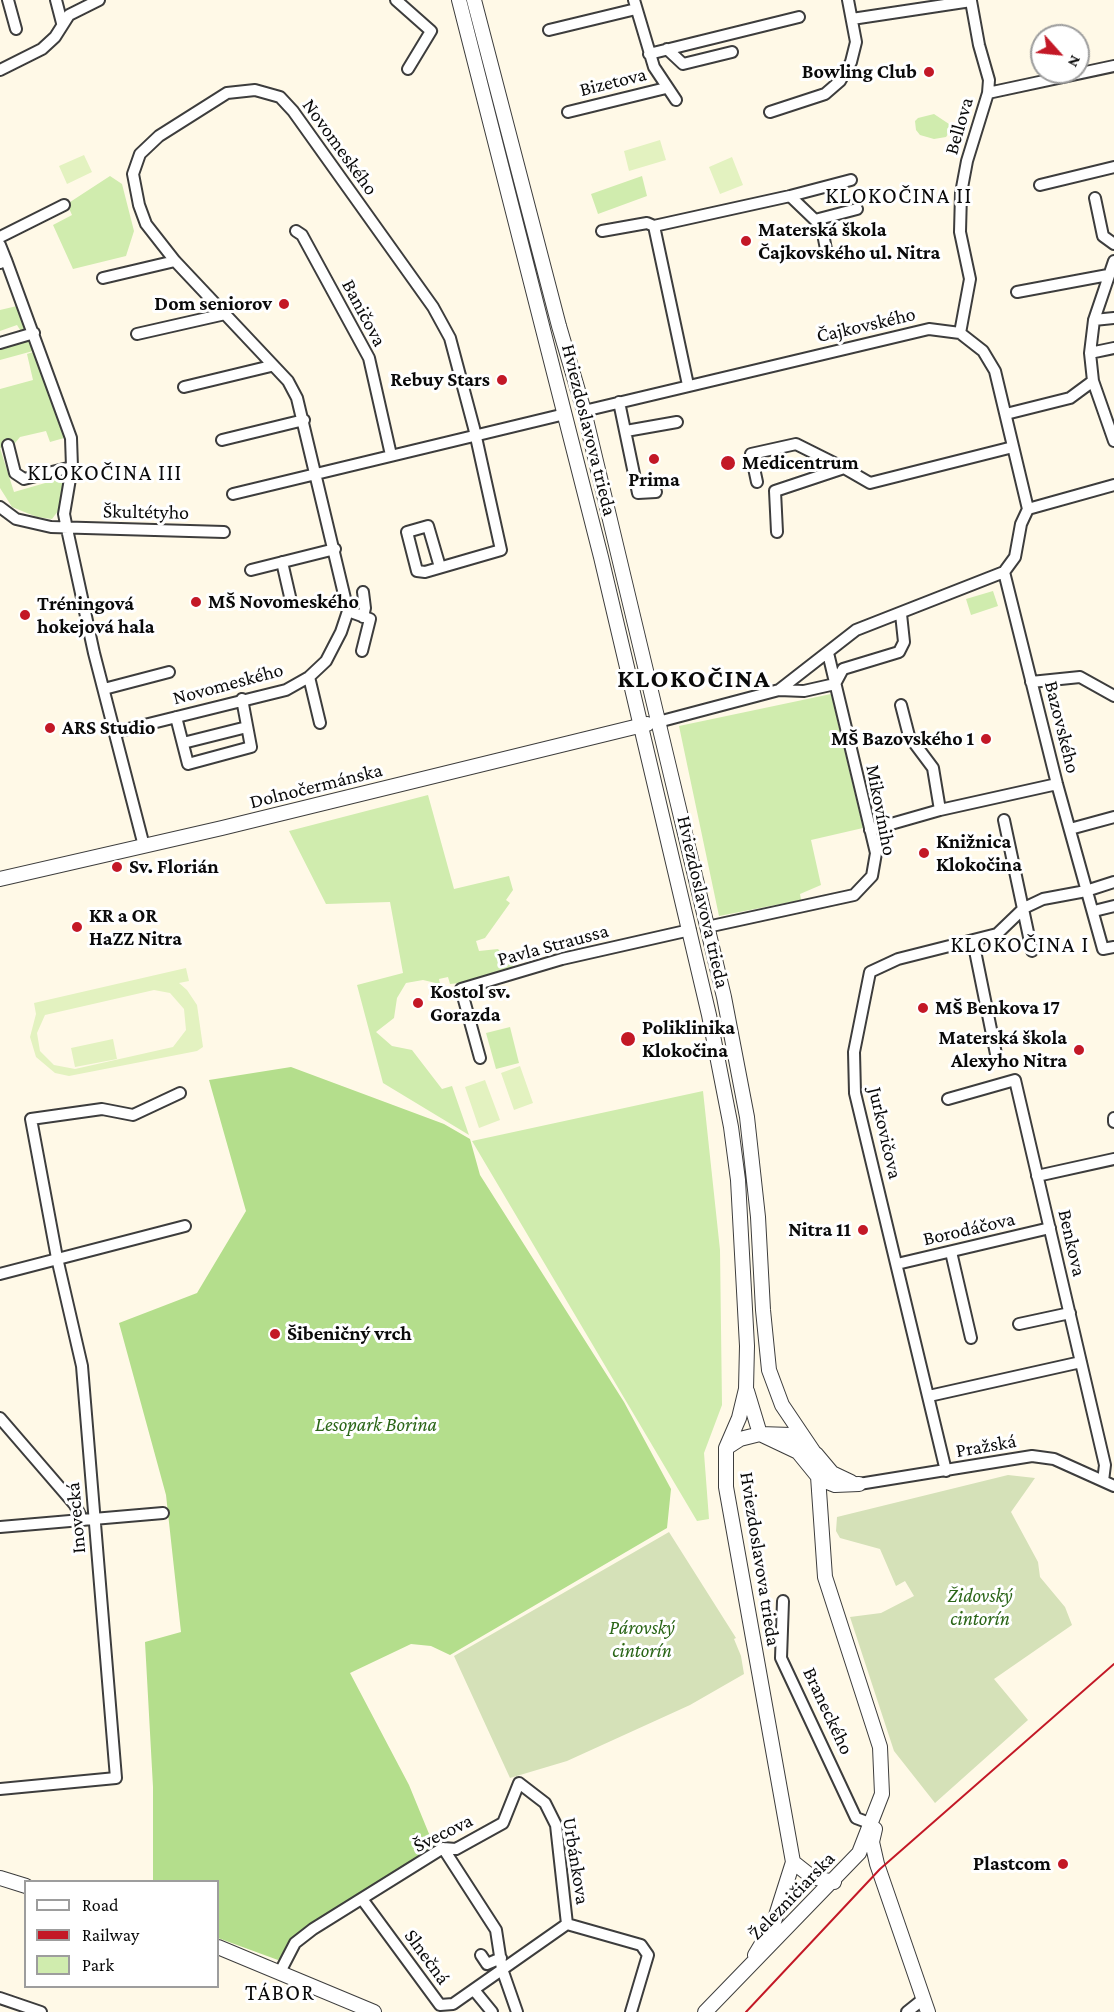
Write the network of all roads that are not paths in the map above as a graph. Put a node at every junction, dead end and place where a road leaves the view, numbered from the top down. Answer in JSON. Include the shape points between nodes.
{"nodes":[{"id":1,"x":8,"y":0,"type":"edge"},
{"id":2,"x":56,"y":0,"type":"edge"},
{"id":3,"x":99,"y":0,"type":"edge"},
{"id":4,"x":396,"y":0,"type":"edge"},
{"id":5,"x":459,"y":0,"type":"edge"},
{"id":6,"x":474,"y":0,"type":"edge"},
{"id":7,"x":848,"y":0,"type":"edge"},
{"id":8,"x":971,"y":1,"type":"edge"},
{"id":9,"x":635,"y":4,"type":"edge"},
{"id":10,"x":799,"y":17,"type":"dead end"},
{"id":11,"x":852,"y":19,"type":"junction"},
{"id":12,"x":62,"y":23,"type":"junction"},
{"id":13,"x":16,"y":29,"type":"dead end"},
{"id":14,"x":549,"y":30,"type":"dead end"},
{"id":15,"x":667,"y":49,"type":"junction"},
{"id":16,"x":732,"y":52,"type":"dead end"},
{"id":17,"x":649,"y":54,"type":"junction"},
{"id":18,"x":1114,"y":66,"type":"edge"},
{"id":19,"x":408,"y":69,"type":"dead end"},
{"id":20,"x":0,"y":70,"type":"edge"},
{"id":21,"x":666,"y":88,"type":"junction"},
{"id":22,"x":988,"y":93,"type":"junction"},
{"id":23,"x":676,"y":100,"type":"dead end"},
{"id":24,"x":568,"y":112,"type":"dead end"},
{"id":25,"x":770,"y":112,"type":"dead end"},
{"id":26,"x":1114,"y":167,"type":"edge"},
{"id":27,"x":851,"y":180,"type":"dead end"},
{"id":28,"x":1040,"y":184,"type":"dead end"},
{"id":29,"x":790,"y":196,"type":"junction"},
{"id":30,"x":1095,"y":198,"type":"dead end"},
{"id":31,"x":64,"y":205,"type":"dead end"},
{"id":32,"x":857,"y":209,"type":"dead end"},
{"id":33,"x":820,"y":219,"type":"junction"},
{"id":34,"x":654,"y":226,"type":"junction"},
{"id":35,"x":296,"y":231,"type":"dead end"},
{"id":36,"x":602,"y":231,"type":"dead end"},
{"id":37,"x":0,"y":237,"type":"edge"},
{"id":38,"x":1114,"y":244,"type":"edge"},
{"id":39,"x":0,"y":245,"type":"edge"},
{"id":40,"x":826,"y":254,"type":"dead end"},
{"id":41,"x":3,"y":261,"type":"edge"},
{"id":42,"x":175,"y":261,"type":"junction"},
{"id":43,"x":1114,"y":261,"type":"edge"},
{"id":44,"x":1108,"y":275,"type":"junction"},
{"id":45,"x":103,"y":278,"type":"dead end"},
{"id":46,"x":1017,"y":292,"type":"dead end"},
{"id":47,"x":225,"y":315,"type":"junction"},
{"id":48,"x":1114,"y":318,"type":"edge"},
{"id":49,"x":1094,"y":320,"type":"junction"},
{"id":50,"x":34,"y":333,"type":"junction"},
{"id":51,"x":960,"y":333,"type":"junction"},
{"id":52,"x":137,"y":334,"type":"dead end"},
{"id":53,"x":0,"y":343,"type":"edge"},
{"id":54,"x":1114,"y":348,"type":"edge"},
{"id":55,"x":1090,"y":353,"type":"junction"},
{"id":56,"x":272,"y":366,"type":"junction"},
{"id":57,"x":1094,"y":381,"type":"junction"},
{"id":58,"x":688,"y":385,"type":"junction"},
{"id":59,"x":184,"y":387,"type":"dead end"},
{"id":60,"x":619,"y":402,"type":"junction"},
{"id":61,"x":584,"y":411,"type":"junction"},
{"id":62,"x":565,"y":414,"type":"junction"},
{"id":63,"x":1006,"y":414,"type":"junction"},
{"id":64,"x":304,"y":420,"type":"junction"},
{"id":65,"x":677,"y":422,"type":"dead end"},
{"id":66,"x":626,"y":431,"type":"junction"},
{"id":67,"x":476,"y":434,"type":"junction"},
{"id":68,"x":222,"y":440,"type":"dead end"},
{"id":69,"x":1114,"y":441,"type":"edge"},
{"id":70,"x":8,"y":445,"type":"dead end"},
{"id":71,"x":1013,"y":447,"type":"junction"},
{"id":72,"x":391,"y":455,"type":"junction"},
{"id":73,"x":72,"y":467,"type":"junction"},
{"id":74,"x":844,"y":468,"type":"junction"},
{"id":75,"x":316,"y":472,"type":"junction"},
{"id":76,"x":757,"y":482,"type":"dead end"},
{"id":77,"x":1114,"y":485,"type":"edge"},
{"id":78,"x":656,"y":492,"type":"dead end"},
{"id":79,"x":233,"y":494,"type":"dead end"},
{"id":80,"x":0,"y":507,"type":"edge"},
{"id":81,"x":1028,"y":509,"type":"junction"},
{"id":82,"x":67,"y":529,"type":"junction"},
{"id":83,"x":224,"y":532,"type":"dead end"},
{"id":84,"x":777,"y":532,"type":"dead end"},
{"id":85,"x":335,"y":549,"type":"junction"},
{"id":86,"x":618,"y":553,"type":"junction"},
{"id":87,"x":601,"y":557,"type":"junction"},
{"id":88,"x":282,"y":562,"type":"junction"},
{"id":89,"x":440,"y":567,"type":"dead end"},
{"id":90,"x":251,"y":570,"type":"dead end"},
{"id":91,"x":1004,"y":572,"type":"junction"},
{"id":92,"x":363,"y":592,"type":"dead end"},
{"id":93,"x":291,"y":601,"type":"dead end"},
{"id":94,"x":348,"y":611,"type":"junction"},
{"id":95,"x":901,"y":614,"type":"junction"},
{"id":96,"x":363,"y":617,"type":"junction"},
{"id":97,"x":362,"y":651,"type":"dead end"},
{"id":98,"x":828,"y":653,"type":"junction"},
{"id":99,"x":168,"y":672,"type":"dead end"},
{"id":100,"x":309,"y":677,"type":"junction"},
{"id":101,"x":1031,"y":682,"type":"junction"},
{"id":102,"x":835,"y":684,"type":"junction"},
{"id":103,"x":104,"y":689,"type":"junction"},
{"id":104,"x":779,"y":690,"type":"junction"},
{"id":105,"x":1114,"y":696,"type":"edge"},
{"id":106,"x":242,"y":699,"type":"junction"},
{"id":107,"x":901,"y":705,"type":"dead end"},
{"id":108,"x":176,"y":717,"type":"junction"},
{"id":109,"x":658,"y":722,"type":"junction"},
{"id":110,"x":320,"y":723,"type":"dead end"},
{"id":111,"x":640,"y":726,"type":"junction"},
{"id":112,"x":248,"y":727,"type":"junction"},
{"id":113,"x":116,"y":732,"type":"junction"},
{"id":114,"x":183,"y":743,"type":"junction"},
{"id":115,"x":1057,"y":784,"type":"junction"},
{"id":116,"x":940,"y":810,"type":"junction"},
{"id":117,"x":1114,"y":817,"type":"edge"},
{"id":118,"x":1004,"y":820,"type":"dead end"},
{"id":119,"x":1070,"y":829,"type":"junction"},
{"id":120,"x":870,"y":830,"type":"junction"},
{"id":121,"x":144,"y":846,"type":"junction"},
{"id":122,"x":0,"y":879,"type":"edge"},
{"id":123,"x":1114,"y":882,"type":"edge"},
{"id":124,"x":1086,"y":891,"type":"junction"},
{"id":125,"x":1114,"y":906,"type":"edge"},
{"id":126,"x":1024,"y":908,"type":"junction"},
{"id":127,"x":1094,"y":911,"type":"junction"},
{"id":128,"x":707,"y":927,"type":"junction"},
{"id":129,"x":690,"y":930,"type":"junction"},
{"id":130,"x":973,"y":941,"type":"junction"},
{"id":131,"x":1114,"y":947,"type":"edge"},
{"id":132,"x":1032,"y":951,"type":"dead end"},
{"id":133,"x":996,"y":1054,"type":"dead end"},
{"id":134,"x":480,"y":1058,"type":"dead end"},
{"id":135,"x":180,"y":1093,"type":"dead end"},
{"id":136,"x":948,"y":1099,"type":"dead end"},
{"id":137,"x":1114,"y":1159,"type":"edge"},
{"id":138,"x":1037,"y":1176,"type":"junction"},
{"id":139,"x":185,"y":1226,"type":"dead end"},
{"id":140,"x":1050,"y":1228,"type":"junction"},
{"id":141,"x":951,"y":1252,"type":"junction"},
{"id":142,"x":57,"y":1258,"type":"junction"},
{"id":143,"x":897,"y":1264,"type":"junction"},
{"id":144,"x":0,"y":1274,"type":"edge"},
{"id":145,"x":1070,"y":1313,"type":"junction"},
{"id":146,"x":1019,"y":1324,"type":"dead end"},
{"id":147,"x":970,"y":1338,"type":"dead end"},
{"id":148,"x":1081,"y":1362,"type":"junction"},
{"id":149,"x":746,"y":1389,"type":"junction"},
{"id":150,"x":929,"y":1396,"type":"junction"},
{"id":151,"x":0,"y":1418,"type":"edge"},
{"id":152,"x":760,"y":1434,"type":"junction"},
{"id":153,"x":809,"y":1445,"type":"junction"},
{"id":154,"x":726,"y":1448,"type":"junction"},
{"id":155,"x":946,"y":1471,"type":"junction"},
{"id":156,"x":820,"y":1479,"type":"junction"},
{"id":157,"x":1103,"y":1481,"type":"junction"},
{"id":158,"x":859,"y":1484,"type":"junction"},
{"id":159,"x":1114,"y":1486,"type":"edge"},
{"id":160,"x":820,"y":1511,"type":"junction"},
{"id":161,"x":163,"y":1513,"type":"dead end"},
{"id":162,"x":88,"y":1519,"type":"junction"},
{"id":163,"x":0,"y":1527,"type":"edge"},
{"id":164,"x":783,"y":1601,"type":"dead end"},
{"id":165,"x":519,"y":1783,"type":"joint"},
{"id":166,"x":0,"y":1789,"type":"edge"},
{"id":167,"x":882,"y":1794,"type":"junction"},
{"id":168,"x":872,"y":1824,"type":"junction"},
{"id":169,"x":442,"y":1848,"type":"junction"},
{"id":170,"x":793,"y":1862,"type":"junction"},
{"id":171,"x":877,"y":1864,"type":"junction"},
{"id":172,"x":845,"y":1870,"type":"junction"},
{"id":173,"x":0,"y":1878,"type":"edge"},
{"id":174,"x":834,"y":1882,"type":"junction"},
{"id":175,"x":24,"y":1885,"type":"edge"},
{"id":176,"x":362,"y":1899,"type":"junction"},
{"id":177,"x":567,"y":1924,"type":"junction"},
{"id":178,"x":219,"y":1947,"type":"edge"},
{"id":179,"x":481,"y":1955,"type":"dead end"},
{"id":180,"x":502,"y":1963,"type":"junction"},
{"id":181,"x":280,"y":1972,"type":"junction"},
{"id":182,"x":731,"y":1988,"type":"junction"},
{"id":183,"x":474,"y":1990,"type":"junction"},
{"id":184,"x":0,"y":1998,"type":"edge"},
{"id":185,"x":925,"y":2006,"type":"edge"},
{"id":186,"x":41,"y":2012,"type":"edge"},
{"id":187,"x":374,"y":2012,"type":"edge"},
{"id":188,"x":492,"y":2012,"type":"edge"},
{"id":189,"x":518,"y":2012,"type":"edge"},
{"id":190,"x":631,"y":2012,"type":"edge"},
{"id":191,"x":705,"y":2012,"type":"edge"},
{"id":192,"x":907,"y":2012,"type":"edge"}],
"edges":[{"from":1,"to":13,"type":"street"},
{"from":2,"to":12,"type":"street"},
{"from":3,"to":12,"type":"street","via":[[69,15]]},
{"from":4,"to":19,"type":"street","via":[[431,31]]},
{"from":5,"to":62,"type":"street","name":"Hviezdoslavova trieda"},
{"from":6,"to":61,"type":"street","name":"Hviezdoslavova trieda"},
{"from":7,"to":11,"type":"street"},
{"from":8,"to":11,"type":"street"},
{"from":8,"to":22,"type":"street","name":"Bellova","via":[[989,80]]},
{"from":9,"to":14,"type":"street","name":"Bizetova"},
{"from":9,"to":17,"type":"street","name":"Bizetova"},
{"from":10,"to":15,"type":"street","name":"Bizetova"},
{"from":11,"to":25,"type":"street","via":[[856,42],[840,81],[825,94]]},
{"from":12,"to":20,"type":"street","via":[[42,49]]},
{"from":15,"to":16,"type":"street","via":[[682,64]]},
{"from":15,"to":17,"type":"street","name":"Bizetova"},
{"from":17,"to":21,"type":"street","name":"Bizetova"},
{"from":18,"to":22,"type":"street"},
{"from":21,"to":23,"type":"street","name":"Bizetova"},
{"from":21,"to":24,"type":"street","name":"Bizetova"},
{"from":22,"to":51,"type":"street","name":"Bellova","via":[[961,193],[960,232],[970,279]]},
{"from":26,"to":28,"type":"street"},
{"from":27,"to":29,"type":"street"},
{"from":29,"to":33,"type":"street","via":[[815,220]]},
{"from":29,"to":34,"type":"street"},
{"from":30,"to":38,"type":"street","via":[[1103,236]]},
{"from":31,"to":37,"type":"street"},
{"from":32,"to":33,"type":"street"},
{"from":33,"to":40,"type":"street"},
{"from":34,"to":36,"type":"street","via":[[647,223]]},
{"from":34,"to":58,"type":"street"},
{"from":35,"to":72,"type":"street","name":"Baničova","via":[[302,235],[369,358]]},
{"from":39,"to":41,"type":"street"},
{"from":41,"to":50,"type":"street"},
{"from":42,"to":45,"type":"street"},
{"from":42,"to":47,"type":"street","name":"Novomeského"},
{"from":42,"to":67,"type":"street","name":"Novomeského","via":[[146,224],[139,205],[133,174],[140,154],[159,136],[227,93],[255,90],[280,97],[434,307],[450,338]]},
{"from":43,"to":44,"type":"street"},
{"from":44,"to":46,"type":"street"},
{"from":44,"to":49,"type":"street"},
{"from":47,"to":52,"type":"street"},
{"from":47,"to":56,"type":"street","name":"Novomeského"},
{"from":48,"to":49,"type":"street"},
{"from":49,"to":55,"type":"street"},
{"from":50,"to":53,"type":"street"},
{"from":50,"to":73,"type":"street","via":[[71,438]]},
{"from":51,"to":58,"type":"street","name":"Čajkovského","via":[[929,329]]},
{"from":51,"to":63,"type":"street","via":[[983,351],[995,371]]},
{"from":54,"to":55,"type":"street"},
{"from":55,"to":57,"type":"street"},
{"from":56,"to":59,"type":"street"},
{"from":56,"to":64,"type":"street","name":"Novomeského","via":[[288,381]]},
{"from":57,"to":63,"type":"street","via":[[1070,398]]},
{"from":57,"to":69,"type":"street"},
{"from":58,"to":60,"type":"street","name":"Čajkovského"},
{"from":60,"to":61,"type":"street","name":"Čajkovského"},
{"from":60,"to":66,"type":"street"},
{"from":61,"to":62,"type":"street"},
{"from":61,"to":86,"type":"street","name":"Hviezdoslavova trieda"},
{"from":62,"to":67,"type":"street"},
{"from":62,"to":87,"type":"street","name":"Hviezdoslavova trieda"},
{"from":63,"to":71,"type":"street"},
{"from":64,"to":68,"type":"street"},
{"from":64,"to":75,"type":"street","name":"Novomeského"},
{"from":65,"to":66,"type":"street"},
{"from":66,"to":78,"type":"street","via":[[638,494]]},
{"from":67,"to":72,"type":"street"},
{"from":67,"to":89,"type":"street","name":"Novomeského","via":[[501,550]]},
{"from":70,"to":73,"type":"street","via":[[15,473],[24,479]]},
{"from":71,"to":74,"type":"street","via":[[870,483]]},
{"from":71,"to":81,"type":"street"},
{"from":72,"to":75,"type":"street"},
{"from":73,"to":82,"type":"street","via":[[64,514]]},
{"from":74,"to":76,"type":"street","via":[[796,444],[751,454]]},
{"from":74,"to":84,"type":"street","via":[[775,491]]},
{"from":75,"to":79,"type":"street"},
{"from":75,"to":85,"type":"street","name":"Novomeského"},
{"from":77,"to":81,"type":"street"},
{"from":80,"to":82,"type":"street","name":"Škultétyho","via":[[27,523]]},
{"from":81,"to":91,"type":"street","via":[[1015,557]]},
{"from":82,"to":83,"type":"street","name":"Škultétyho"},
{"from":82,"to":103,"type":"street"},
{"from":85,"to":88,"type":"street"},
{"from":85,"to":94,"type":"street","name":"Novomeského"},
{"from":86,"to":87,"type":"street"},
{"from":86,"to":109,"type":"street","name":"Hviezdoslavova trieda"},
{"from":87,"to":111,"type":"street","name":"Hviezdoslavova trieda"},
{"from":88,"to":90,"type":"street"},
{"from":88,"to":93,"type":"street"},
{"from":91,"to":95,"type":"street"},
{"from":91,"to":101,"type":"street","name":"Bazovského"},
{"from":92,"to":96,"type":"street"},
{"from":94,"to":96,"type":"street"},
{"from":94,"to":100,"type":"street","name":"Novomeského","via":[[326,661]]},
{"from":95,"to":98,"type":"street","via":[[856,630]]},
{"from":95,"to":102,"type":"street","via":[[904,642],[899,652],[843,669]]},
{"from":96,"to":97,"type":"street","via":[[370,620]]},
{"from":98,"to":102,"type":"street","name":"Mikovíniho"},
{"from":98,"to":104,"type":"street"},
{"from":99,"to":103,"type":"street","name":"Novomeského"},
{"from":100,"to":106,"type":"street","name":"Novomeského","via":[[286,690]]},
{"from":100,"to":110,"type":"street"},
{"from":101,"to":105,"type":"street","via":[[1080,677]]},
{"from":101,"to":115,"type":"street","name":"Bazovského"},
{"from":102,"to":104,"type":"street","via":[[804,691]]},
{"from":102,"to":120,"type":"street","name":"Mikovíniho"},
{"from":103,"to":113,"type":"street"},
{"from":104,"to":109,"type":"street"},
{"from":106,"to":108,"type":"street","name":"Novomeského"},
{"from":106,"to":112,"type":"street"},
{"from":107,"to":116,"type":"street","via":[[909,736],[933,768]]},
{"from":108,"to":113,"type":"street","name":"Novomeského"},
{"from":108,"to":114,"type":"street"},
{"from":109,"to":111,"type":"street","name":"Dolnočermánska"},
{"from":109,"to":128,"type":"street","name":"Hviezdoslavova trieda"},
{"from":111,"to":121,"type":"street","name":"Dolnočermánska"},
{"from":111,"to":129,"type":"street","name":"Hviezdoslavova trieda"},
{"from":112,"to":114,"type":"street"},
{"from":112,"to":114,"type":"street","via":[[251,747],[188,764]]},
{"from":113,"to":121,"type":"street"},
{"from":115,"to":116,"type":"street"},
{"from":115,"to":119,"type":"street","name":"Bazovského"},
{"from":116,"to":120,"type":"street"},
{"from":117,"to":119,"type":"street"},
{"from":118,"to":126,"type":"street"},
{"from":119,"to":124,"type":"street","name":"Bazovského"},
{"from":120,"to":128,"type":"street","name":"Mikovíniho","via":[[876,854],[872,876],[854,895]]},
{"from":121,"to":122,"type":"street","name":"Dolnočermánska"},
{"from":123,"to":124,"type":"street","name":"Jurkovičova"},
{"from":124,"to":126,"type":"street","name":"Jurkovičova","via":[[1043,899]]},
{"from":124,"to":127,"type":"street","name":"Bazovského"},
{"from":125,"to":127,"type":"street"},
{"from":126,"to":130,"type":"street","name":"Jurkovičova","via":[[997,934]]},
{"from":126,"to":132,"type":"street"},
{"from":127,"to":131,"type":"street","name":"Bazovského","via":[[1103,949]]},
{"from":128,"to":129,"type":"street"},
{"from":128,"to":153,"type":"street","name":"Hviezdoslavova trieda","via":[[747,1117],[769,1370],[782,1405]]},
{"from":129,"to":134,"type":"street","name":"Pavla Straussa","via":[[562,959],[461,989]]},
{"from":129,"to":149,"type":"street","name":"Hviezdoslavova trieda","via":[[722,1072],[738,1180]]},
{"from":130,"to":133,"type":"street"},
{"from":130,"to":143,"type":"street","name":"Jurkovičova","via":[[898,959],[870,972],[854,1052],[855,1093]]},
{"from":135,"to":142,"type":"street","name":"Inovecká","via":[[133,1115],[102,1108],[31,1119]]},
{"from":136,"to":138,"type":"street","name":"Benkova","via":[[1015,1080]]},
{"from":137,"to":138,"type":"street"},
{"from":138,"to":140,"type":"street","name":"Benkova"},
{"from":139,"to":142,"type":"street"},
{"from":140,"to":141,"type":"street","name":"Borodáčova"},
{"from":140,"to":145,"type":"street","name":"Benkova"},
{"from":141,"to":143,"type":"street","name":"Borodáčova"},
{"from":141,"to":147,"type":"street"},
{"from":142,"to":144,"type":"street"},
{"from":142,"to":162,"type":"street","name":"Inovecká","via":[[82,1366]]},
{"from":143,"to":150,"type":"street","name":"Jurkovičova"},
{"from":145,"to":146,"type":"street"},
{"from":145,"to":148,"type":"street","name":"Benkova"},
{"from":148,"to":150,"type":"street"},
{"from":148,"to":157,"type":"street","name":"Benkova","via":[[1105,1465]]},
{"from":149,"to":152,"type":"street"},
{"from":149,"to":154,"type":"street","name":"Hviezdoslavova trieda"},
{"from":150,"to":155,"type":"street","name":"Jurkovičova"},
{"from":151,"to":162,"type":"street"},
{"from":152,"to":153,"type":"street","via":[[791,1435]]},
{"from":152,"to":154,"type":"street"},
{"from":152,"to":156,"type":"street","via":[[798,1452]]},
{"from":153,"to":156,"type":"street","name":"Hviezdoslavova trieda"},
{"from":153,"to":158,"type":"street","via":[[832,1473]]},
{"from":154,"to":170,"type":"street","name":"Hviezdoslavova trieda","via":[[726,1487]]},
{"from":155,"to":157,"type":"street","name":"Pražská","via":[[1032,1456],[1054,1459]]},
{"from":155,"to":158,"type":"street","name":"Pražská"},
{"from":156,"to":158,"type":"street","via":[[835,1485]]},
{"from":156,"to":160,"type":"street","name":"Hviezdoslavova trieda"},
{"from":157,"to":159,"type":"street","name":"Pražská"},
{"from":158,"to":160,"type":"street","via":[[832,1493]]},
{"from":160,"to":167,"type":"street","name":"Hviezdoslavova trieda","via":[[825,1577],[880,1747]]},
{"from":161,"to":162,"type":"street"},
{"from":162,"to":163,"type":"street"},
{"from":162,"to":166,"type":"street","name":"Inovecká","via":[[116,1778]]},
{"from":164,"to":168,"type":"street","name":"Braneckého","via":[[781,1658],[856,1818]]},
{"from":165,"to":169,"type":"street","name":"Švecova","via":[[502,1823],[456,1849]]},
{"from":165,"to":177,"type":"street","name":"Urbánkova","via":[[545,1803],[556,1825]]},
{"from":167,"to":168,"type":"street","name":"Hviezdoslavova trieda"},
{"from":167,"to":171,"type":"street","via":[[872,1842]]},
{"from":168,"to":172,"type":"street","name":"Železničiarska","via":[[859,1853]]},
{"from":169,"to":176,"type":"street","name":"Švecova"},
{"from":169,"to":180,"type":"street","via":[[496,1930]]},
{"from":170,"to":174,"type":"street","via":[[812,1877]]},
{"from":170,"to":182,"type":"street","name":"Železničiarska","via":[[773,1925]]},
{"from":171,"to":172,"type":"street","via":[[866,1859]]},
{"from":171,"to":185,"type":"street"},
{"from":172,"to":174,"type":"street","name":"Železničiarska"},
{"from":173,"to":175,"type":"street"},
{"from":174,"to":182,"type":"street","name":"Železničiarska"},
{"from":176,"to":181,"type":"street","via":[[295,1943]]},
{"from":176,"to":183,"type":"street","name":"Slnečná","via":[[440,2005],[453,2004]]},
{"from":177,"to":180,"type":"street","name":"Slnečná"},
{"from":177,"to":190,"type":"street","via":[[641,1945],[648,1955]]},
{"from":178,"to":181,"type":"street"},
{"from":179,"to":180,"type":"street","via":[[487,1964]]},
{"from":180,"to":183,"type":"street","name":"Slnečná"},
{"from":180,"to":189,"type":"street"},
{"from":181,"to":187,"type":"street"},
{"from":182,"to":191,"type":"street","name":"Železničiarska"},
{"from":183,"to":188,"type":"street","name":"Slnečná"},
{"from":184,"to":186,"type":"street"},
{"from":185,"to":192,"type":"street"}]}
